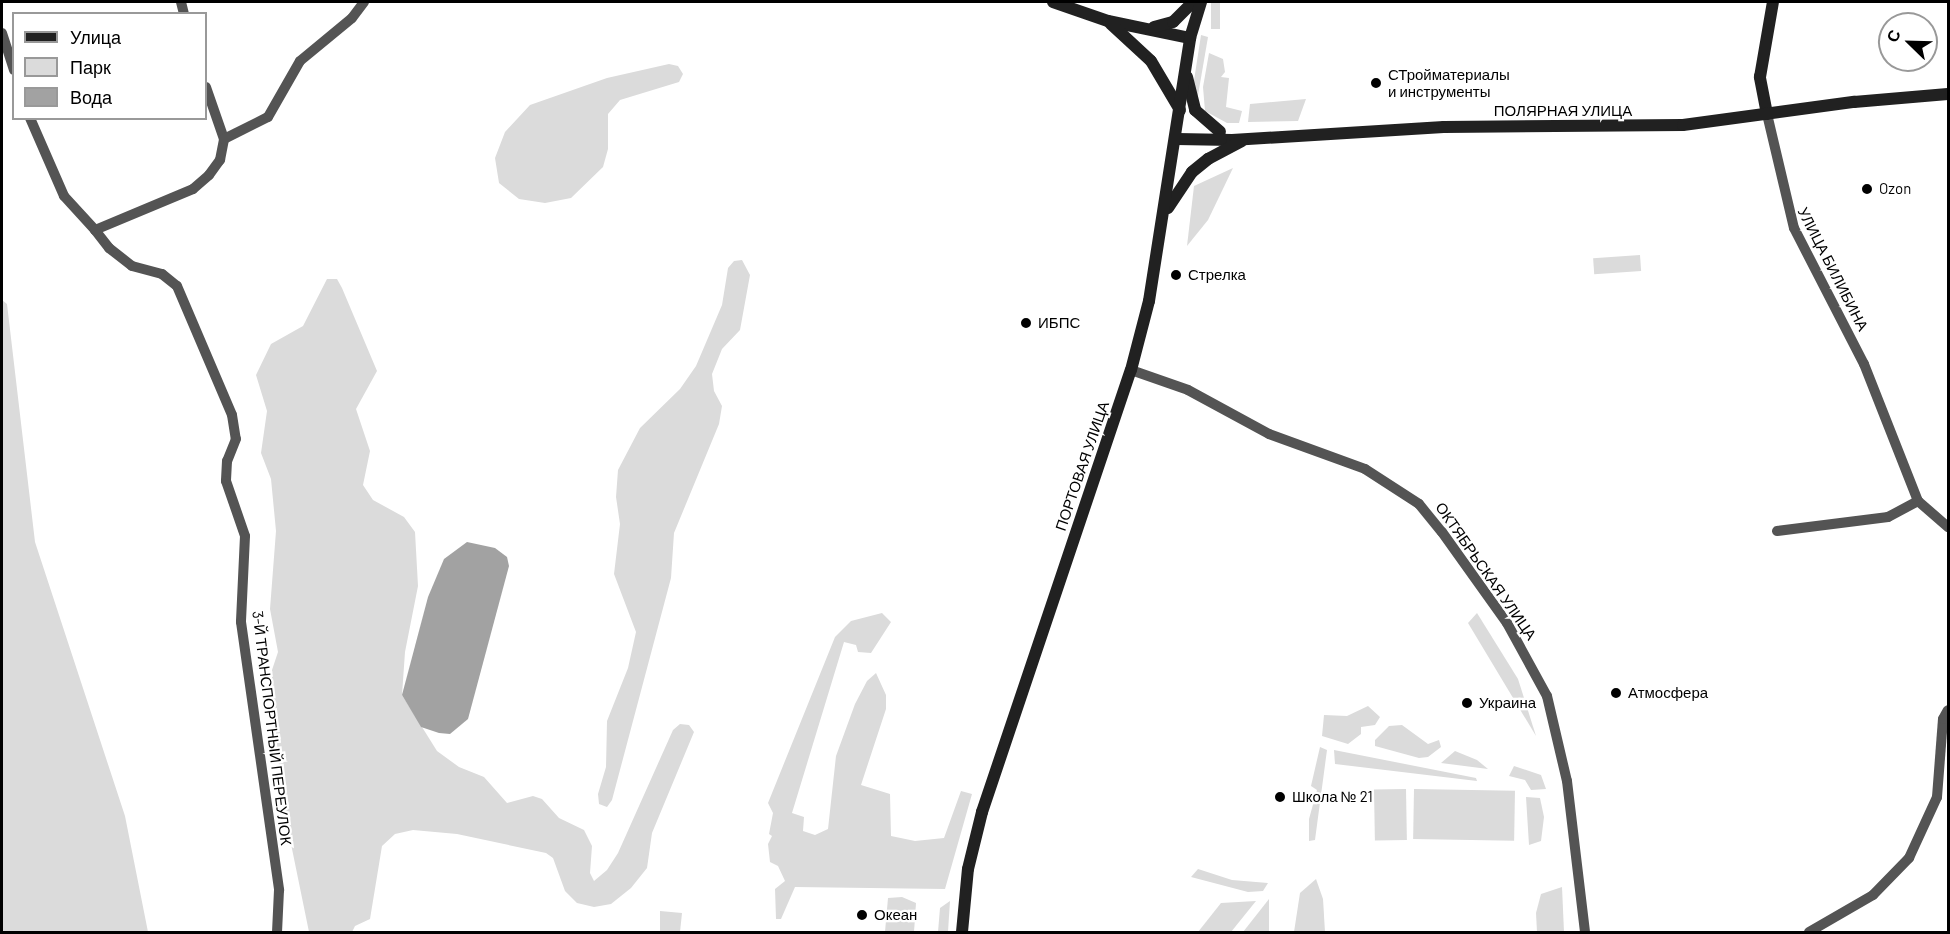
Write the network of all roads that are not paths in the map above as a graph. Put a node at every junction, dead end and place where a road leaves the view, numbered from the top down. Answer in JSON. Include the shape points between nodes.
{"nodes":[{"id":1,"x":364,"y":2,"type":"edge"},
{"id":2,"x":1053,"y":2,"type":"edge"},
{"id":3,"x":1193,"y":2,"type":"edge"},
{"id":4,"x":1201,"y":2,"type":"edge"},
{"id":5,"x":1773,"y":2,"type":"edge"},
{"id":6,"x":1108,"y":21,"type":"junction"},
{"id":7,"x":1140,"y":28,"type":"junction"},
{"id":8,"x":2,"y":33,"type":"edge"},
{"id":9,"x":1190,"y":38,"type":"junction"},
{"id":10,"x":12,"y":63,"type":"edge"},
{"id":11,"x":1185,"y":69,"type":"junction"},
{"id":12,"x":207,"y":90,"type":"edge"},
{"id":13,"x":1948,"y":94,"type":"edge"},
{"id":14,"x":1180,"y":110,"type":"junction"},
{"id":15,"x":1767,"y":114,"type":"junction"},
{"id":16,"x":31,"y":120,"type":"edge"},
{"id":17,"x":1220,"y":132,"type":"junction"},
{"id":18,"x":224,"y":139,"type":"junction"},
{"id":19,"x":1177,"y":139,"type":"junction"},
{"id":20,"x":1246,"y":140,"type":"junction"},
{"id":21,"x":1164,"y":213,"type":"junction"},
{"id":22,"x":95,"y":230,"type":"junction"},
{"id":23,"x":1131,"y":370,"type":"junction"},
{"id":24,"x":1918,"y":501,"type":"junction"},
{"id":25,"x":1948,"y":527,"type":"edge"},
{"id":26,"x":1777,"y":531,"type":"dead end"},
{"id":27,"x":1948,"y":710,"type":"edge"},
{"id":28,"x":277,"y":933,"type":"edge"},
{"id":29,"x":962,"y":933,"type":"edge"},
{"id":30,"x":1585,"y":933,"type":"edge"},
{"id":31,"x":1809,"y":933,"type":"edge"}],
"edges":[{"from":1,"to":18,"type":"street","via":[[352,18],[300,61],[268,117]]},
{"from":2,"to":6,"type":"main road"},
{"from":3,"to":7,"type":"main road","via":[[1173,22]]},
{"from":4,"to":9,"type":"main road","name":"ПОРТОВАЯ УЛИЦА"},
{"from":5,"to":15,"type":"main road","name":"УЛИЦА БИЛИБИНА","via":[[1760,77]]},
{"from":6,"to":7,"type":"main road"},
{"from":6,"to":14,"type":"main road","via":[[1150,61]]},
{"from":7,"to":9,"type":"main road"},
{"from":8,"to":10,"type":"street"},
{"from":9,"to":11,"type":"main road","name":"ПОРТОВАЯ УЛИЦА"},
{"from":11,"to":14,"type":"main road","name":"ПОРТОВАЯ УЛИЦА"},
{"from":11,"to":17,"type":"main road","via":[[1195,110]]},
{"from":12,"to":18,"type":"street"},
{"from":13,"to":15,"type":"main road","name":"ПОЛЯРНАЯ УЛИЦА"},
{"from":14,"to":17,"type":"main road"},
{"from":14,"to":19,"type":"main road","name":"ПОРТОВАЯ УЛИЦА"},
{"from":15,"to":20,"type":"main road","name":"ПОЛЯРНАЯ УЛИЦА","via":[[1683,125],[1422,128]]},
{"from":15,"to":24,"type":"street","name":"УЛИЦА БИЛИБИНА","via":[[1789,216],[1864,364]]},
{"from":16,"to":22,"type":"street","name":"3-Й ТРАНСПОРТНЫЙ ПЕРЕУЛОК","via":[[64,195]]},
{"from":17,"to":20,"type":"main road"},
{"from":18,"to":22,"type":"street","via":[[220,160],[193,189]]},
{"from":19,"to":20,"type":"main road","name":"ПОЛЯРНАЯ УЛИЦА"},
{"from":19,"to":21,"type":"main road","name":"ПОРТОВАЯ УЛИЦА"},
{"from":20,"to":21,"type":"main road","via":[[1208,159],[1192,172]]},
{"from":21,"to":23,"type":"main road","name":"ПОРТОВАЯ УЛИЦА","via":[[1149,301]]},
{"from":22,"to":28,"type":"street","name":"3-Й ТРАНСПОРТНЫЙ ПЕРЕУЛОК","via":[[109,248],[132,266],[162,274],[177,286],[232,415],[236,439],[227,461],[226,481],[245,536],[241,622],[279,891]]},
{"from":23,"to":29,"type":"main road","name":"ПОРТОВАЯ УЛИЦА","via":[[982,812],[968,869]]},
{"from":23,"to":30,"type":"street","name":"ОКТЯБРЬСКАЯ УЛИЦА","via":[[1188,390],[1269,434],[1365,469],[1419,504],[1442,531],[1507,623],[1547,696],[1567,781]]},
{"from":24,"to":25,"type":"street","name":"УЛИЦА БИЛИБИНА"},
{"from":24,"to":26,"type":"street","via":[[1888,517]]},
{"from":27,"to":31,"type":"street","via":[[1943,719],[1937,796],[1910,858],[1873,895]]}]}
